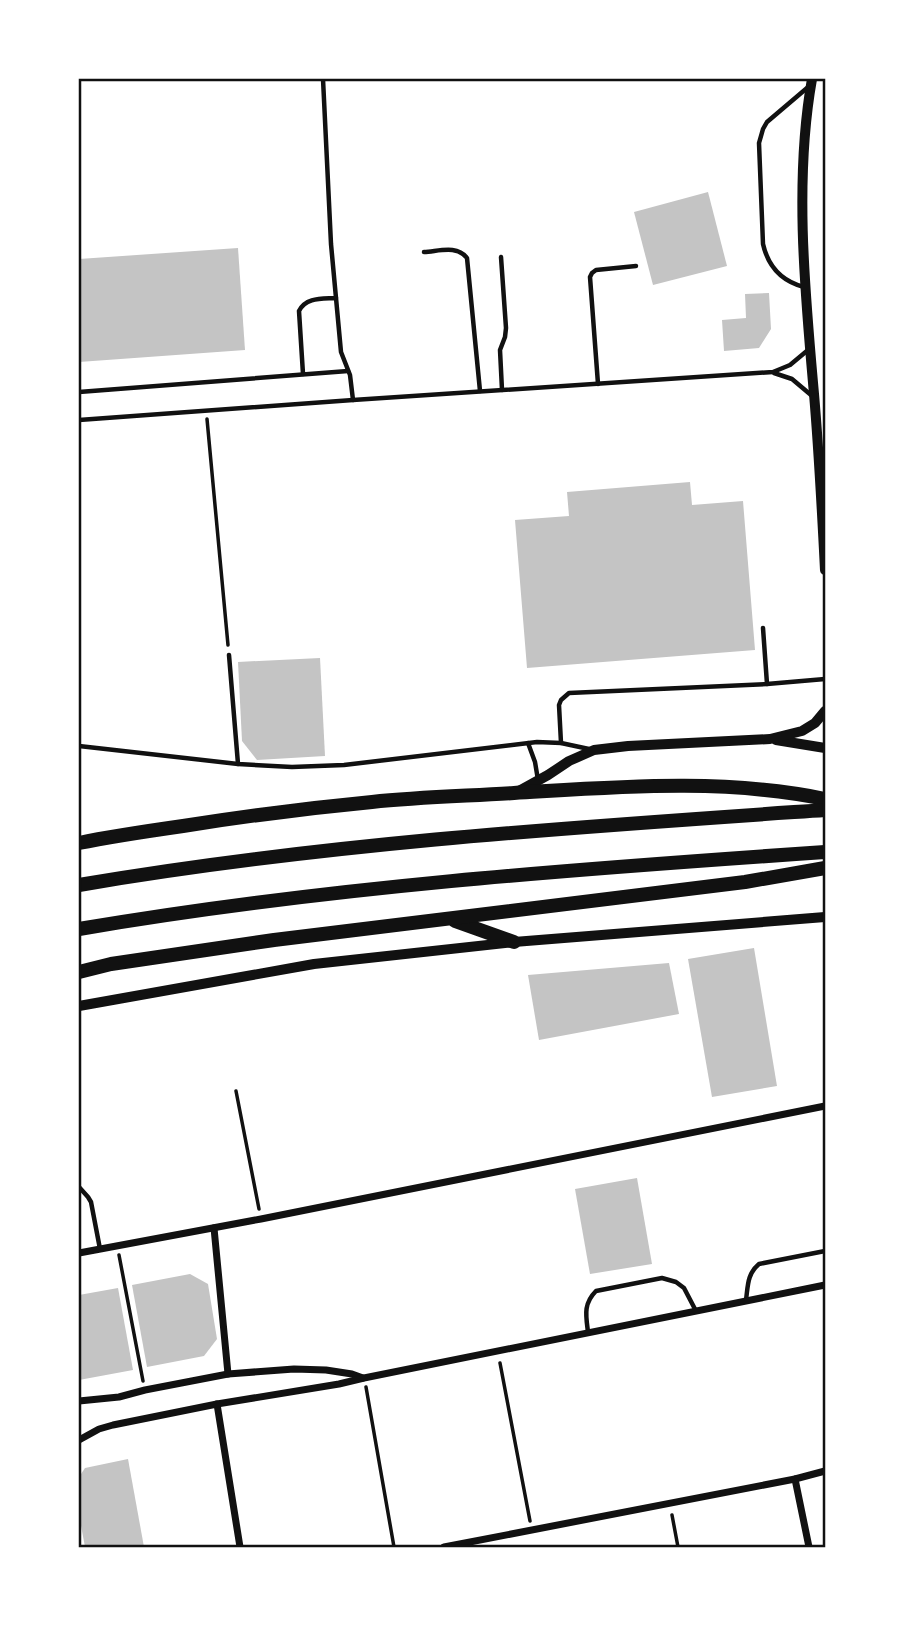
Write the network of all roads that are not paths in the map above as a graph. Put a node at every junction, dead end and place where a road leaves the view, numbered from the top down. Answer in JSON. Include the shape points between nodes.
{"nodes":[{"id":1,"x":323,"y":79,"type":"edge"},
{"id":2,"x":811,"y":82,"type":"edge"},
{"id":3,"x":424,"y":252,"type":"dead end"},
{"id":4,"x":501,"y":257,"type":"dead end"},
{"id":5,"x":636,"y":266,"type":"dead end"},
{"id":6,"x":806,"y":287,"type":"junction"},
{"id":7,"x":336,"y":298,"type":"junction"},
{"id":8,"x":810,"y":348,"type":"junction"},
{"id":9,"x":348,"y":371,"type":"junction"},
{"id":10,"x":773,"y":372,"type":"junction"},
{"id":11,"x":303,"y":374,"type":"junction"},
{"id":12,"x":598,"y":384,"type":"junction"},
{"id":13,"x":502,"y":390,"type":"junction"},
{"id":14,"x":480,"y":391,"type":"junction"},
{"id":15,"x":79,"y":392,"type":"edge"},
{"id":16,"x":814,"y":399,"type":"junction"},
{"id":17,"x":353,"y":400,"type":"junction"},
{"id":18,"x":79,"y":420,"type":"edge"},
{"id":19,"x":825,"y":570,"type":"edge"},
{"id":20,"x":763,"y":628,"type":"dead end"},
{"id":21,"x":229,"y":655,"type":"road end"},
{"id":22,"x":825,"y":679,"type":"edge"},
{"id":23,"x":767,"y":684,"type":"junction"},
{"id":24,"x":825,"y":711,"type":"edge"},
{"id":25,"x":770,"y":739,"type":"junction"},
{"id":26,"x":528,"y":743,"type":"junction"},
{"id":27,"x":561,"y":743,"type":"junction"},
{"id":28,"x":79,"y":746,"type":"edge"},
{"id":29,"x":825,"y":748,"type":"edge"},
{"id":30,"x":594,"y":750,"type":"junction"},
{"id":31,"x":238,"y":764,"type":"junction"},
{"id":32,"x":538,"y":781,"type":"junction"},
{"id":33,"x":515,"y":793,"type":"junction"},
{"id":34,"x":825,"y":799,"type":"edge"},
{"id":35,"x":825,"y":810,"type":"edge"},
{"id":36,"x":82,"y":841,"type":"edge"},
{"id":37,"x":825,"y":852,"type":"edge"},
{"id":38,"x":825,"y":868,"type":"edge"},
{"id":39,"x":79,"y":885,"type":"edge"},
{"id":40,"x":825,"y":917,"type":"edge"},
{"id":41,"x":450,"y":919,"type":"junction"},
{"id":42,"x":79,"y":929,"type":"edge"},
{"id":43,"x":514,"y":942,"type":"junction"},
{"id":44,"x":79,"y":970,"type":"edge"},
{"id":45,"x":79,"y":1006,"type":"edge"},
{"id":46,"x":825,"y":1106,"type":"edge"},
{"id":47,"x":79,"y":1187,"type":"edge"},
{"id":48,"x":214,"y":1228,"type":"junction"},
{"id":49,"x":100,"y":1249,"type":"junction"},
{"id":50,"x":825,"y":1251,"type":"edge"},
{"id":51,"x":79,"y":1253,"type":"edge"},
{"id":52,"x":825,"y":1285,"type":"edge"},
{"id":53,"x":746,"y":1300,"type":"junction"},
{"id":54,"x":696,"y":1311,"type":"junction"},
{"id":55,"x":588,"y":1332,"type":"junction"},
{"id":56,"x":228,"y":1374,"type":"junction"},
{"id":57,"x":364,"y":1378,"type":"junction"},
{"id":58,"x":79,"y":1402,"type":"edge"},
{"id":59,"x":217,"y":1404,"type":"junction"},
{"id":60,"x":79,"y":1433,"type":"edge"},
{"id":61,"x":89,"y":1434,"type":"junction"},
{"id":62,"x":79,"y":1440,"type":"edge"},
{"id":63,"x":825,"y":1471,"type":"edge"},
{"id":64,"x":794,"y":1479,"type":"junction"},
{"id":65,"x":240,"y":1547,"type":"edge"},
{"id":66,"x":444,"y":1547,"type":"edge"},
{"id":67,"x":809,"y":1547,"type":"edge"}],
"edges":[{"from":1,"to":7,"type":"lane"},
{"from":2,"to":6,"type":"street","via":[[803,183]]},
{"from":2,"to":6,"type":"lane","via":[[767,122],[759,143],[765,254],[786,279]]},
{"from":3,"to":14,"type":"lane","via":[[457,250],[467,258]]},
{"from":4,"to":13,"type":"lane","via":[[506,328],[500,350]]},
{"from":5,"to":12,"type":"lane","via":[[596,270],[590,277]]},
{"from":6,"to":8,"type":"street"},
{"from":7,"to":9,"type":"lane","via":[[341,352]]},
{"from":7,"to":11,"type":"lane","via":[[309,300],[301,306]]},
{"from":8,"to":10,"type":"lane"},
{"from":8,"to":16,"type":"street"},
{"from":9,"to":11,"type":"lane"},
{"from":9,"to":17,"type":"lane"},
{"from":10,"to":12,"type":"lane"},
{"from":10,"to":16,"type":"lane","via":[[792,379]]},
{"from":11,"to":15,"type":"lane"},
{"from":12,"to":13,"type":"lane"},
{"from":13,"to":14,"type":"lane"},
{"from":14,"to":17,"type":"lane"},
{"from":16,"to":19,"type":"street"},
{"from":17,"to":18,"type":"lane"},
{"from":20,"to":23,"type":"lane"},
{"from":21,"to":31,"type":"lane"},
{"from":22,"to":23,"type":"lane"},
{"from":23,"to":27,"type":"lane","via":[[569,693],[559,705]]},
{"from":24,"to":25,"type":"street","via":[[802,731]]},
{"from":25,"to":29,"type":"street"},
{"from":25,"to":30,"type":"street"},
{"from":26,"to":27,"type":"lane"},
{"from":26,"to":31,"type":"lane","via":[[320,766]]},
{"from":26,"to":32,"type":"lane"},
{"from":27,"to":30,"type":"lane"},
{"from":28,"to":31,"type":"lane"},
{"from":30,"to":32,"type":"street"},
{"from":32,"to":33,"type":"street"},
{"from":33,"to":34,"type":"main road","via":[[688,785]]},
{"from":33,"to":36,"type":"main road","via":[[304,809]]},
{"from":35,"to":39,"type":"main road","via":[[327,850]]},
{"from":37,"to":42,"type":"main road","via":[[642,864],[321,895]]},
{"from":38,"to":41,"type":"main road"},
{"from":40,"to":43,"type":"street"},
{"from":41,"to":43,"type":"main road"},
{"from":41,"to":44,"type":"main road"},
{"from":43,"to":45,"type":"street","via":[[314,964]]},
{"from":46,"to":48,"type":"street"},
{"from":47,"to":49,"type":"lane","via":[[91,1202]]},
{"from":48,"to":49,"type":"street"},
{"from":48,"to":56,"type":"street"},
{"from":49,"to":51,"type":"street"},
{"from":50,"to":53,"type":"lane","via":[[760,1264],[750,1275]]},
{"from":52,"to":53,"type":"street"},
{"from":53,"to":54,"type":"street"},
{"from":54,"to":55,"type":"street"},
{"from":54,"to":55,"type":"lane","via":[[684,1288],[662,1278],[597,1291],[586,1308]]},
{"from":55,"to":57,"type":"street"},
{"from":56,"to":57,"type":"street","via":[[294,1369]]},
{"from":56,"to":58,"type":"street"},
{"from":57,"to":59,"type":"street"},
{"from":59,"to":61,"type":"street"},
{"from":59,"to":65,"type":"street"},
{"from":60,"to":61,"type":"street"},
{"from":61,"to":62,"type":"street"},
{"from":63,"to":64,"type":"street"},
{"from":64,"to":66,"type":"street"},
{"from":64,"to":67,"type":"street"}]}
